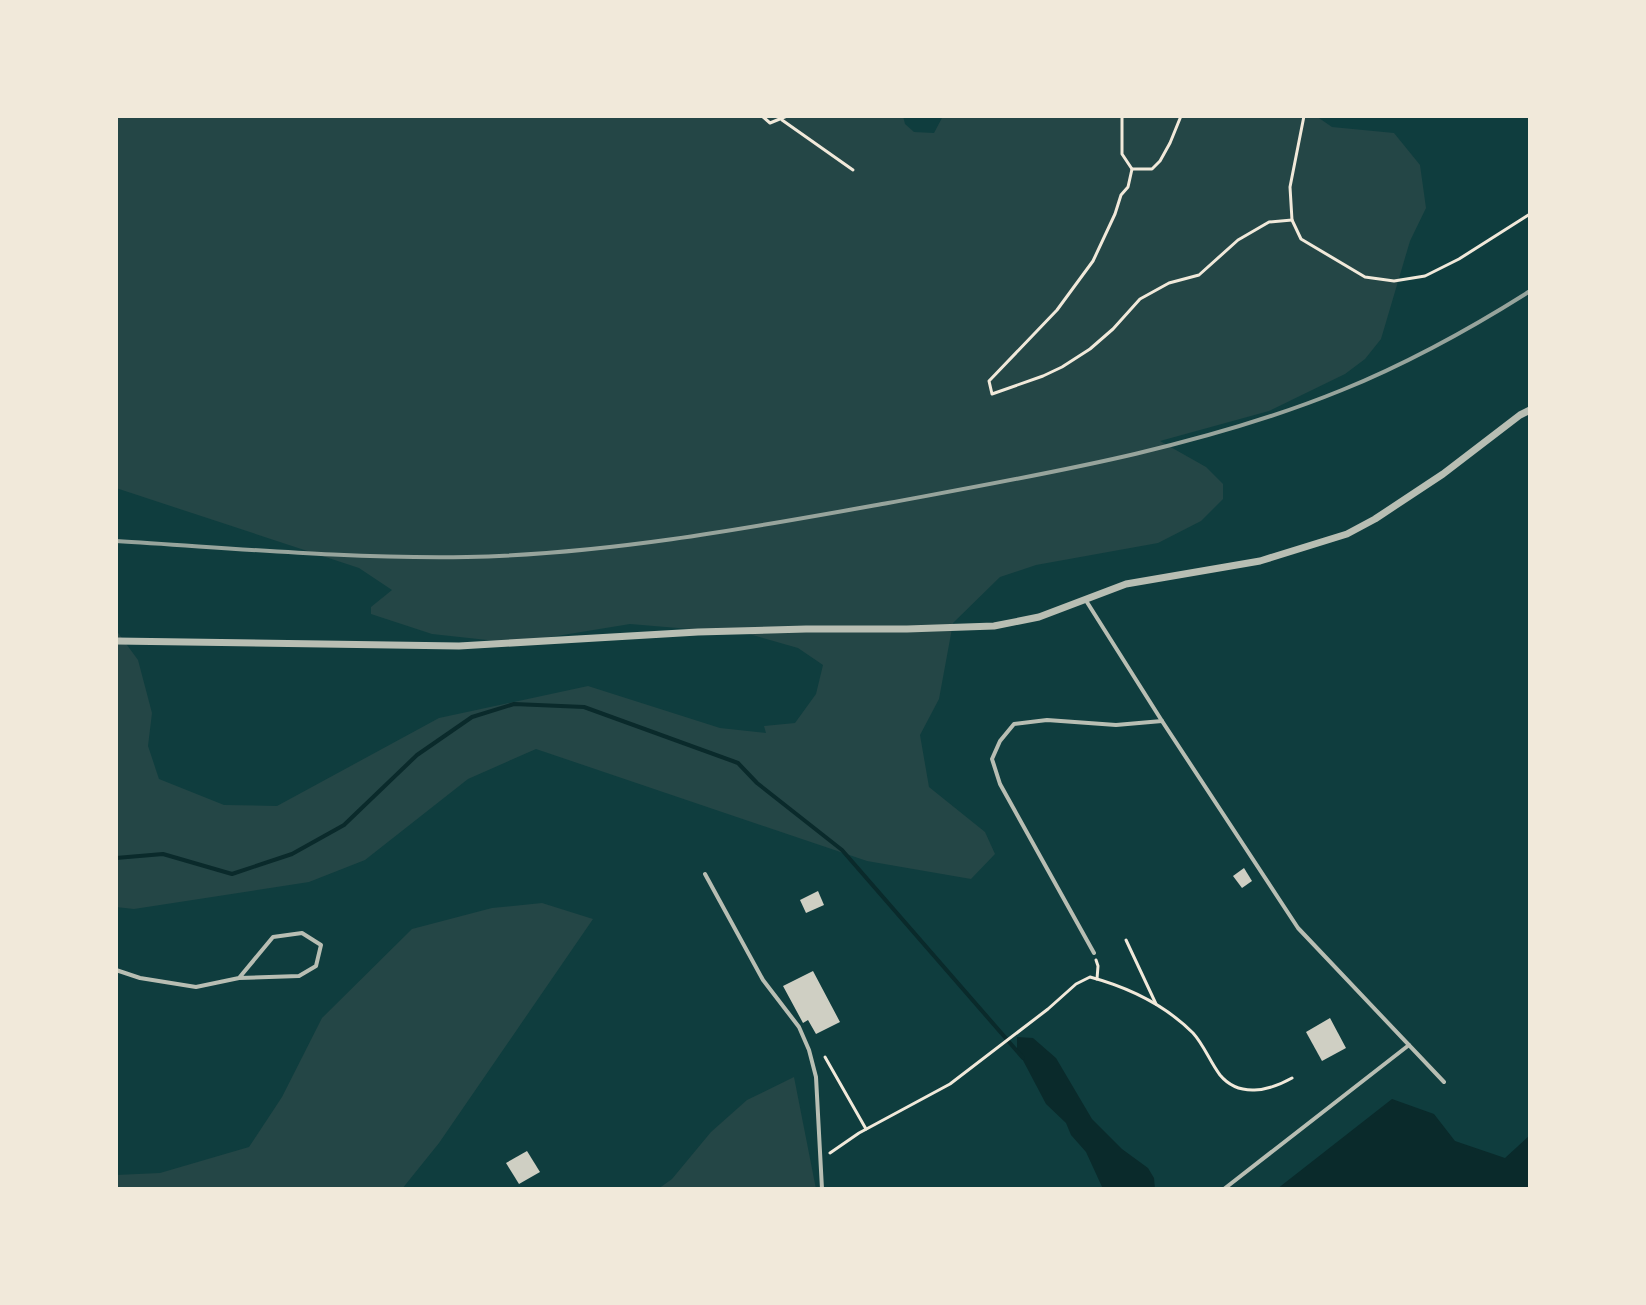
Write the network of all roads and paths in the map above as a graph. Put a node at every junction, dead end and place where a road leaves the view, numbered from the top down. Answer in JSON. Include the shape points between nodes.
{"nodes":[{"id":1,"x":762,"y":116,"type":"edge"},
{"id":2,"x":787,"y":116,"type":"edge"},
{"id":3,"x":1122,"y":116,"type":"edge"},
{"id":4,"x":1181,"y":116,"type":"edge"},
{"id":5,"x":1304,"y":116,"type":"edge"},
{"id":6,"x":782,"y":120,"type":"junction"},
{"id":7,"x":1132,"y":169,"type":"junction"},
{"id":8,"x":853,"y":170,"type":"dead end"},
{"id":9,"x":1530,"y":214,"type":"edge"},
{"id":10,"x":1292,"y":220,"type":"junction"},
{"id":11,"x":1530,"y":410,"type":"edge"},
{"id":12,"x":1085,"y":599,"type":"junction"},
{"id":13,"x":116,"y":641,"type":"edge"},
{"id":14,"x":1162,"y":721,"type":"junction"},
{"id":15,"x":705,"y":874,"type":"dead end"},
{"id":16,"x":1126,"y":940,"type":"dead end"},
{"id":17,"x":1094,"y":953,"type":"joint"},
{"id":18,"x":116,"y":970,"type":"edge"},
{"id":19,"x":239,"y":978,"type":"junction"},
{"id":20,"x":1097,"y":979,"type":"junction"},
{"id":21,"x":1156,"y":1004,"type":"junction"},
{"id":22,"x":1409,"y":1045,"type":"junction"},
{"id":23,"x":825,"y":1057,"type":"dead end"},
{"id":24,"x":1292,"y":1078,"type":"dead end"},
{"id":25,"x":1444,"y":1082,"type":"dead end"},
{"id":26,"x":866,"y":1129,"type":"junction"},
{"id":27,"x":821,"y":1160,"type":"junction"},
{"id":28,"x":822,"y":1189,"type":"edge"},
{"id":29,"x":1224,"y":1189,"type":"edge"}],
"edges":[{"from":1,"to":6,"type":"path","via":[[770,123]]},
{"from":2,"to":6,"type":"path"},
{"from":3,"to":7,"type":"path","via":[[1122,154]]},
{"from":4,"to":7,"type":"path","via":[[1160,161],[1152,169]]},
{"from":5,"to":10,"type":"path","via":[[1290,187]]},
{"from":6,"to":8,"type":"path"},
{"from":7,"to":10,"type":"path","via":[[1093,261],[1057,310],[989,381],[992,394],[1062,367],[1113,329],[1140,299],[1199,275],[1238,240],[1269,222]]},
{"from":9,"to":10,"type":"path","via":[[1425,276],[1394,281],[1365,277],[1301,239]]},
{"from":11,"to":12,"type":"street","via":[[1443,474],[1347,534],[1260,561],[1126,584]]},
{"from":12,"to":13,"type":"street","via":[[1039,617],[994,626],[698,632],[459,646]]},
{"from":12,"to":14,"type":"lane"},
{"from":14,"to":17,"type":"lane","via":[[1014,724],[992,759],[1000,784]]},
{"from":14,"to":22,"type":"lane","via":[[1298,928]]},
{"from":15,"to":27,"type":"lane","via":[[809,1050],[816,1077]]},
{"from":16,"to":21,"type":"path"},
{"from":17,"to":20,"type":"path"},
{"from":18,"to":19,"type":"lane","via":[[196,987]]},
{"from":19,"to":19,"type":"lane","via":[[299,976],[316,966],[321,945],[302,933],[273,937]]},
{"from":20,"to":21,"type":"path"},
{"from":20,"to":26,"type":"path","via":[[1076,984],[950,1084]]},
{"from":21,"to":24,"type":"path","via":[[1194,1034],[1231,1086],[1256,1091]]},
{"from":22,"to":25,"type":"lane"},
{"from":22,"to":29,"type":"lane"},
{"from":23,"to":26,"type":"path"},
{"from":26,"to":27,"type":"path"},
{"from":27,"to":28,"type":"lane"}]}
